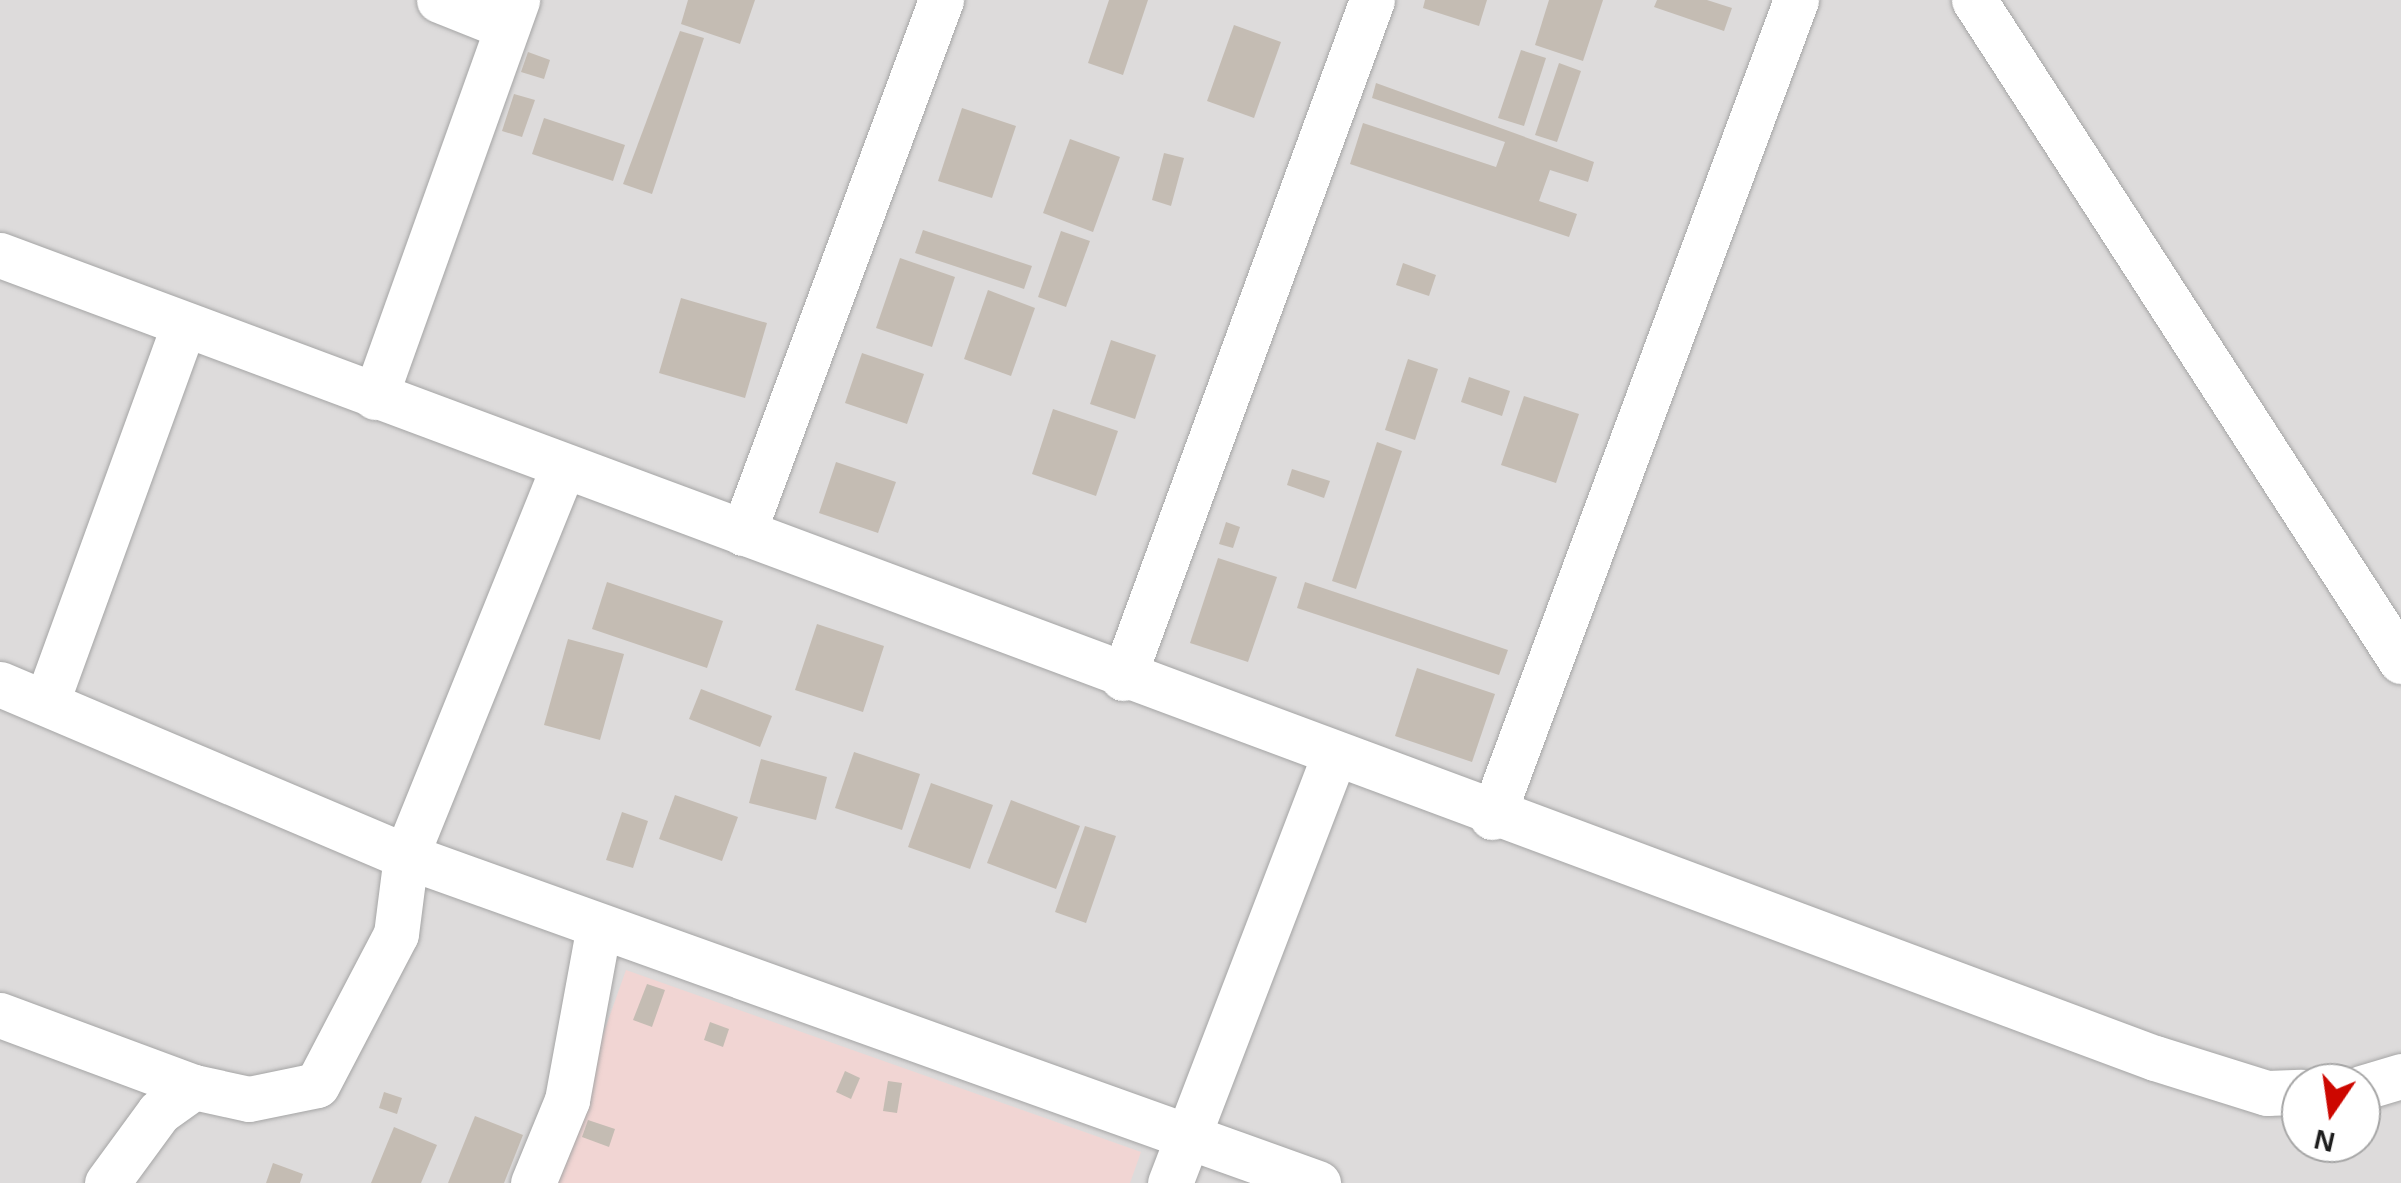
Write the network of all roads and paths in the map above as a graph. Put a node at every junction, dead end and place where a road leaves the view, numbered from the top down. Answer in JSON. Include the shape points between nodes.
{"nodes":[{"id":1,"x":439,"y":0,"type":"edge"},
{"id":2,"x":941,"y":0,"type":"edge"},
{"id":3,"x":1372,"y":0,"type":"edge"},
{"id":4,"x":1796,"y":0,"type":"edge"},
{"id":5,"x":1974,"y":0,"type":"edge"},
{"id":6,"x":512,"y":14,"type":"edge"},
{"id":7,"x":0,"y":255,"type":"edge"},
{"id":8,"x":184,"y":325,"type":"junction"},
{"id":9,"x":375,"y":398,"type":"junction"},
{"id":10,"x":562,"y":468,"type":"junction"},
{"id":11,"x":743,"y":533,"type":"junction"},
{"id":12,"x":2401,"y":661,"type":"edge"},
{"id":13,"x":1123,"y":678,"type":"junction"},
{"id":14,"x":0,"y":684,"type":"edge"},
{"id":15,"x":46,"y":700,"type":"junction"},
{"id":16,"x":1334,"y":756,"type":"junction"},
{"id":17,"x":1492,"y":816,"type":"junction"},
{"id":18,"x":406,"y":856,"type":"junction"},
{"id":19,"x":599,"y":926,"type":"junction"},
{"id":20,"x":0,"y":1015,"type":"edge"},
{"id":21,"x":194,"y":1087,"type":"junction"},
{"id":22,"x":2281,"y":1093,"type":"edge"},
{"id":23,"x":1178,"y":1163,"type":"edge"},
{"id":24,"x":107,"y":1183,"type":"edge"},
{"id":25,"x":533,"y":1183,"type":"edge"},
{"id":26,"x":1318,"y":1183,"type":"edge"}],
"edges":[{"from":1,"to":6,"type":"street"},
{"from":2,"to":11,"type":"street"},
{"from":3,"to":13,"type":"street"},
{"from":4,"to":17,"type":"street"},
{"from":5,"to":12,"type":"street"},
{"from":6,"to":9,"type":"street"},
{"from":7,"to":8,"type":"street"},
{"from":8,"to":9,"type":"street"},
{"from":8,"to":15,"type":"street"},
{"from":9,"to":10,"type":"street"},
{"from":10,"to":11,"type":"street"},
{"from":10,"to":18,"type":"street"},
{"from":11,"to":13,"type":"street"},
{"from":13,"to":16,"type":"street"},
{"from":14,"to":15,"type":"street"},
{"from":15,"to":18,"type":"street"},
{"from":16,"to":17,"type":"street"},
{"from":16,"to":23,"type":"street"},
{"from":17,"to":22,"type":"street","via":[[2155,1058]]},
{"from":18,"to":19,"type":"street"},
{"from":18,"to":21,"type":"street","via":[[396,934],[317,1085],[250,1100]]},
{"from":19,"to":23,"type":"street"},
{"from":19,"to":25,"type":"street","via":[[567,1100]]},
{"from":20,"to":21,"type":"street"},
{"from":21,"to":24,"type":"street","via":[[158,1112]]},
{"from":23,"to":26,"type":"street"}]}
